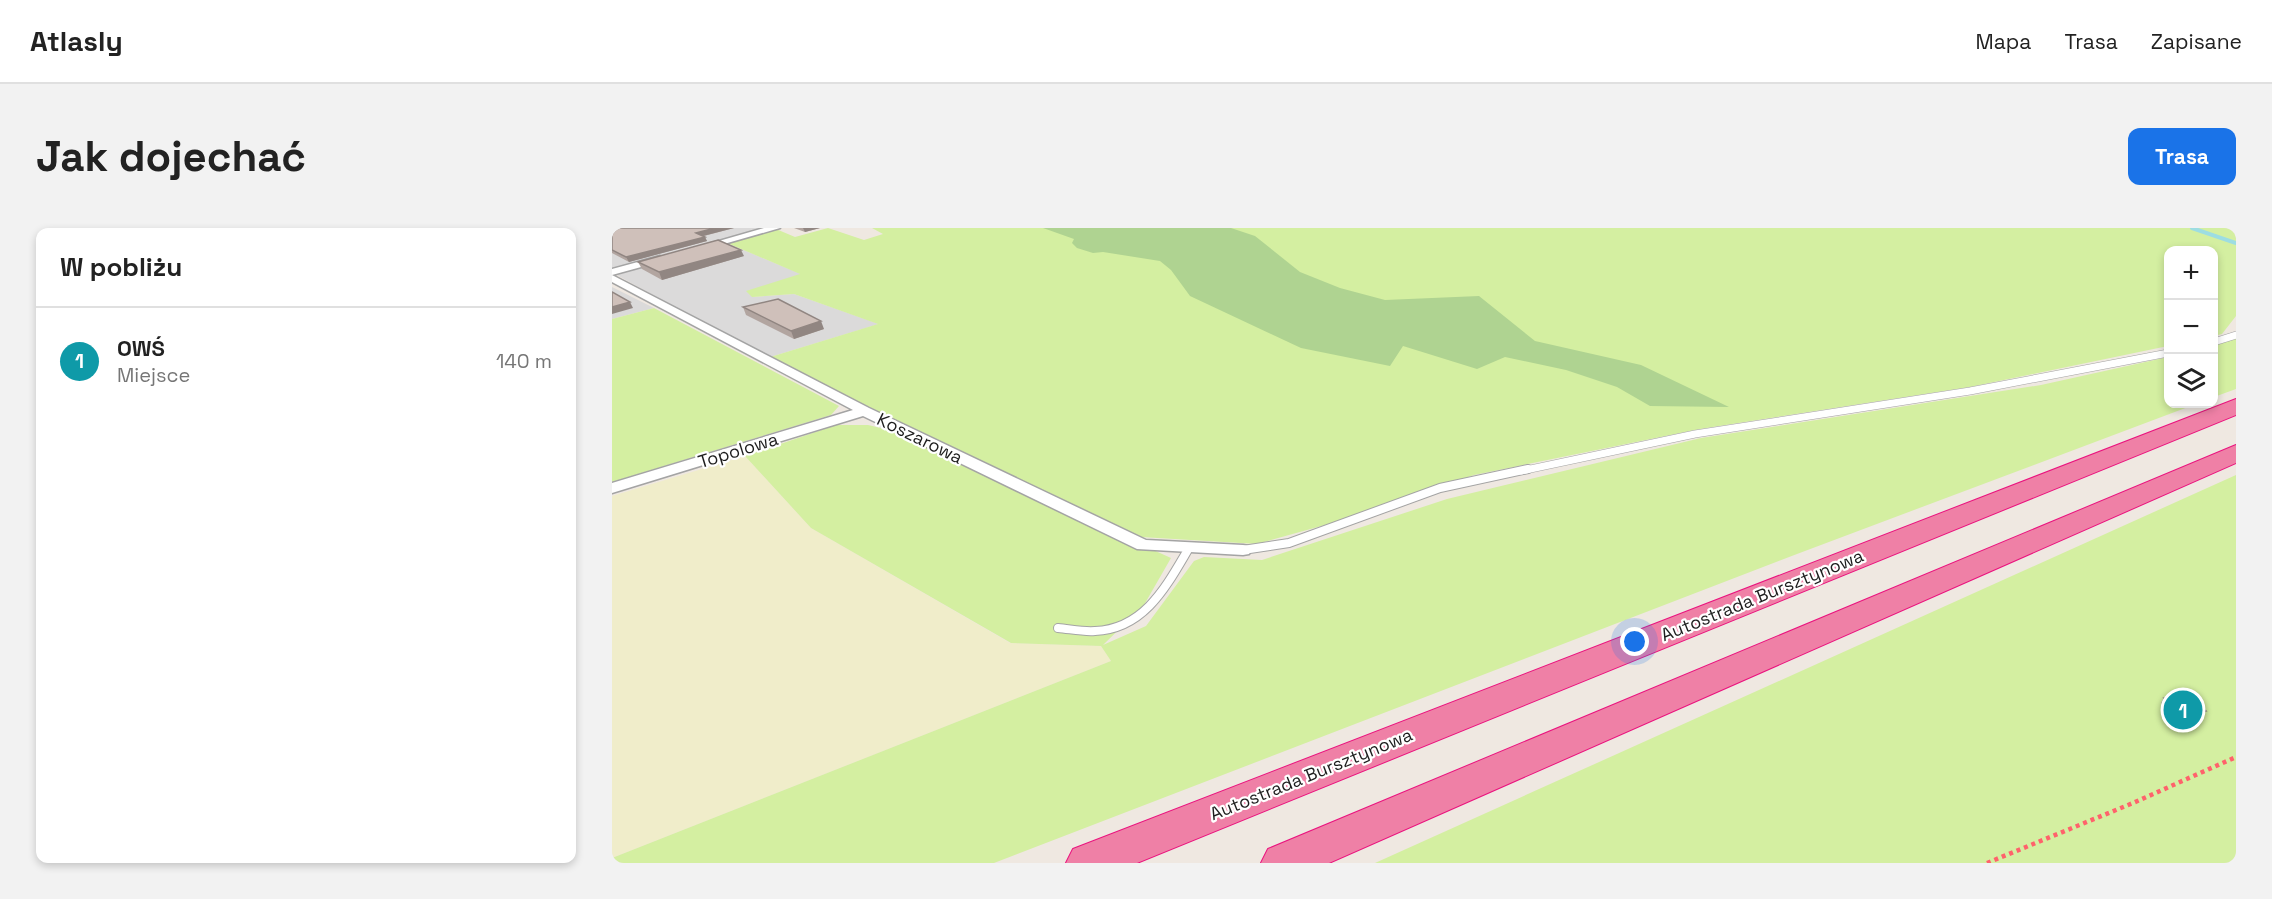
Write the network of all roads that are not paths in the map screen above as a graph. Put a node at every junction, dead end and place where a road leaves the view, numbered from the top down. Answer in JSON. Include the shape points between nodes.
{"nodes":[{"id":1,"x":775,"y":228,"type":"edge"},
{"id":2,"x":688,"y":251,"type":"edge"},
{"id":3,"x":666,"y":257,"type":"edge"},
{"id":4,"x":612,"y":272,"type":"edge"},
{"id":5,"x":612,"y":278,"type":"edge"},
{"id":6,"x":2236,"y":335,"type":"edge"},
{"id":7,"x":2218,"y":341,"type":"edge"},
{"id":8,"x":2164,"y":354,"type":"edge"},
{"id":9,"x":2236,"y":406,"type":"edge"},
{"id":10,"x":864,"y":411,"type":"junction"},
{"id":11,"x":2236,"y":453,"type":"edge"},
{"id":12,"x":612,"y":488,"type":"edge"},
{"id":13,"x":1189,"y":549,"type":"junction"},
{"id":14,"x":1243,"y":550,"type":"joint"},
{"id":15,"x":1058,"y":628,"type":"dead end"},
{"id":16,"x":1088,"y":863,"type":"edge"},
{"id":17,"x":1283,"y":863,"type":"edge"}],
"edges":[{"from":1,"to":2,"type":"street"},
{"from":3,"to":4,"type":"street"},
{"from":5,"to":10,"type":"street","name":"Koszarowa"},
{"from":6,"to":7,"type":"lane"},
{"from":8,"to":14,"type":"lane","via":[[1970,391],[1695,434],[1452,485],[1289,543]]},
{"from":9,"to":16,"type":"highway","name":"Autostrada Bursztynowa"},
{"from":10,"to":12,"type":"street","name":"Topolowa"},
{"from":10,"to":13,"type":"street","name":"Koszarowa","via":[[1143,545]]},
{"from":11,"to":17,"type":"highway"},
{"from":13,"to":14,"type":"street","name":"Koszarowa"},
{"from":13,"to":15,"type":"lane","via":[[1154,603],[1135,622],[1099,631]]}]}
